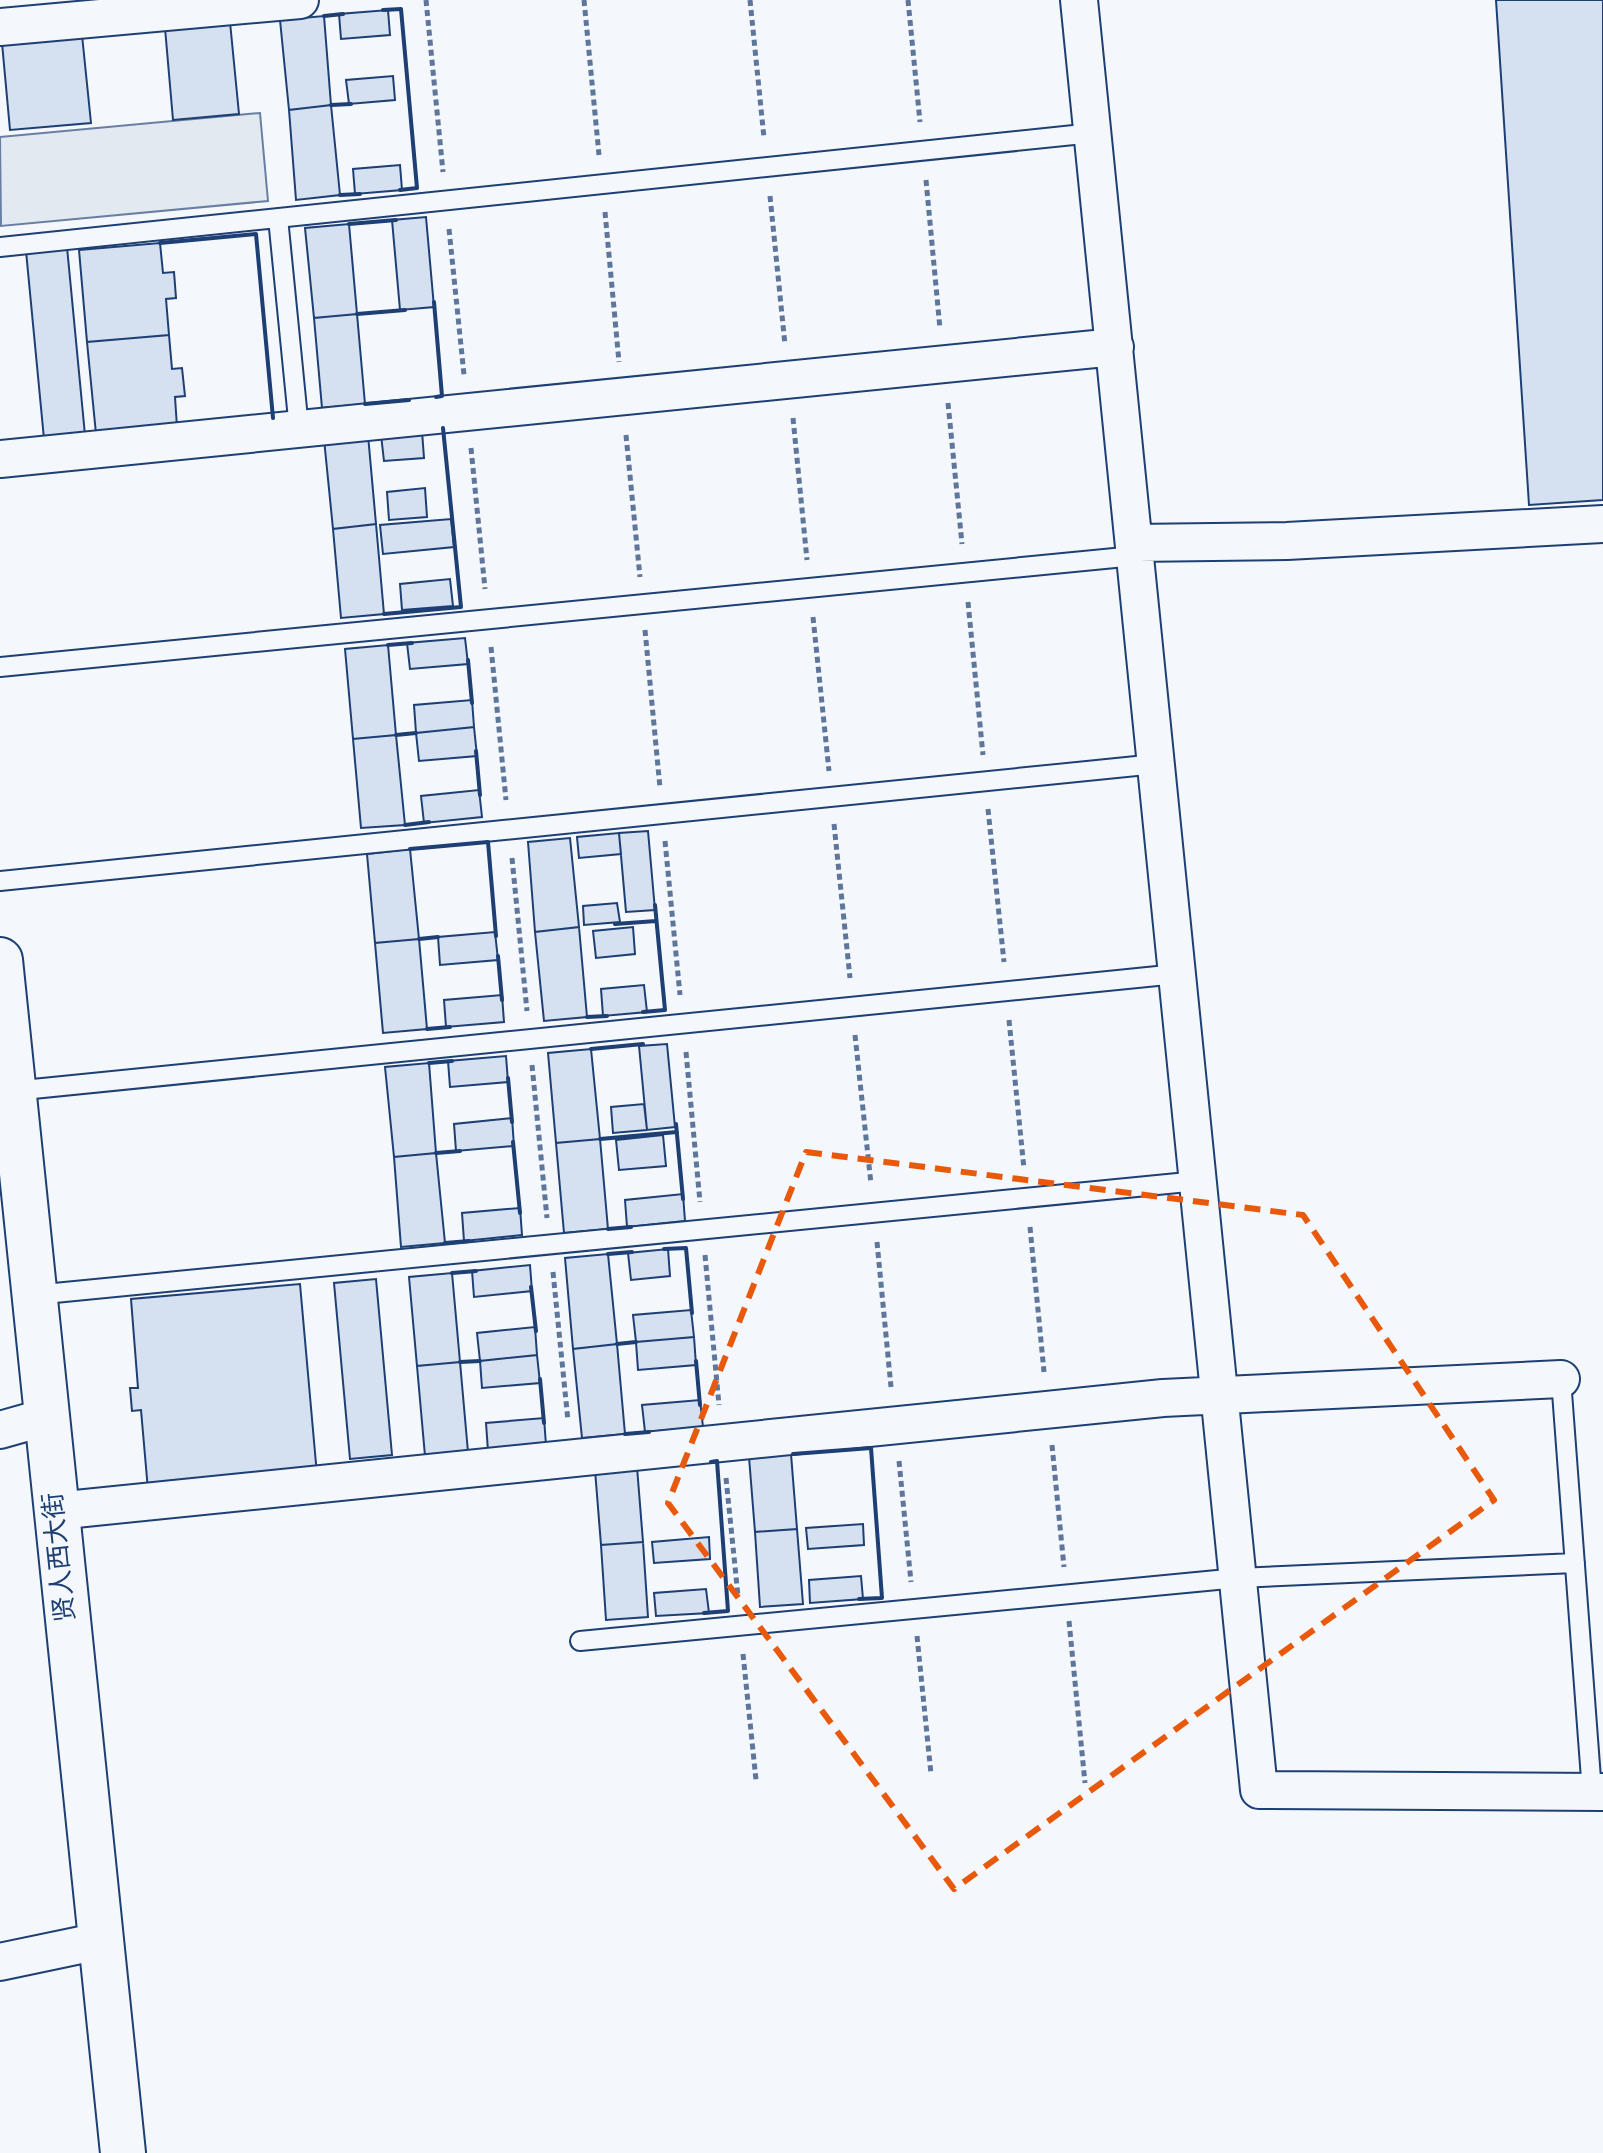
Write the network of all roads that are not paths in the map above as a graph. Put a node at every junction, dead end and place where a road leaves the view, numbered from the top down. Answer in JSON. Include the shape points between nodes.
{"nodes":[{"id":1,"x":300,"y":0,"type":"edge"},
{"id":2,"x":1079,"y":0,"type":"edge"},
{"id":3,"x":0,"y":27,"type":"edge"},
{"id":4,"x":1093,"y":133,"type":"junction"},
{"id":5,"x":278,"y":218,"type":"junction"},
{"id":6,"x":0,"y":247,"type":"edge"},
{"id":7,"x":1115,"y":347,"type":"junction"},
{"id":8,"x":299,"y":429,"type":"junction"},
{"id":9,"x":0,"y":459,"type":"edge"},
{"id":10,"x":1603,"y":524,"type":"edge"},
{"id":11,"x":1134,"y":549,"type":"junction"},
{"id":12,"x":0,"y":667,"type":"edge"},
{"id":13,"x":1156,"y":764,"type":"junction"},
{"id":14,"x":0,"y":881,"type":"edge"},
{"id":15,"x":0,"y":960,"type":"edge"},
{"id":16,"x":1177,"y":974,"type":"junction"},
{"id":17,"x":13,"y":1091,"type":"junction"},
{"id":18,"x":1198,"y":1181,"type":"junction"},
{"id":19,"x":34,"y":1295,"type":"junction"},
{"id":20,"x":1561,"y":1379,"type":"joint"},
{"id":21,"x":1219,"y":1395,"type":"junction"},
{"id":22,"x":46,"y":1417,"type":"junction"},
{"id":23,"x":0,"y":1430,"type":"edge"},
{"id":24,"x":56,"y":1511,"type":"junction"},
{"id":25,"x":1575,"y":1563,"type":"junction"},
{"id":26,"x":1238,"y":1578,"type":"junction"},
{"id":27,"x":580,"y":1641,"type":"dead end"},
{"id":28,"x":1598,"y":1792,"type":"edge"},
{"id":29,"x":100,"y":1941,"type":"junction"},
{"id":30,"x":0,"y":1962,"type":"edge"},
{"id":31,"x":123,"y":2153,"type":"edge"}],
"edges":[{"from":1,"to":3,"type":"street"},
{"from":2,"to":4,"type":"street"},
{"from":4,"to":5,"type":"lane"},
{"from":4,"to":7,"type":"street"},
{"from":5,"to":6,"type":"lane"},
{"from":5,"to":8,"type":"lane"},
{"from":7,"to":8,"type":"street"},
{"from":7,"to":11,"type":"street"},
{"from":8,"to":9,"type":"street"},
{"from":10,"to":11,"type":"street"},
{"from":11,"to":12,"type":"lane","via":[[965,573]]},
{"from":11,"to":13,"type":"street"},
{"from":13,"to":14,"type":"lane"},
{"from":13,"to":16,"type":"street"},
{"from":15,"to":17,"type":"street","name":"贤人西大街"},
{"from":16,"to":17,"type":"lane"},
{"from":16,"to":18,"type":"street"},
{"from":17,"to":19,"type":"street","name":"贤人西大街"},
{"from":18,"to":19,"type":"lane"},
{"from":18,"to":21,"type":"street"},
{"from":19,"to":22,"type":"street","name":"贤人西大街"},
{"from":20,"to":21,"type":"street"},
{"from":20,"to":25,"type":"lane"},
{"from":21,"to":24,"type":"street"},
{"from":21,"to":26,"type":"street"},
{"from":22,"to":23,"type":"street"},
{"from":22,"to":24,"type":"street","name":"贤人西大街"},
{"from":24,"to":29,"type":"street","name":"贤人西大街"},
{"from":25,"to":26,"type":"lane"},
{"from":25,"to":28,"type":"lane"},
{"from":26,"to":27,"type":"lane"},
{"from":26,"to":28,"type":"street","via":[[1259,1790]]},
{"from":29,"to":30,"type":"street"},
{"from":29,"to":31,"type":"street","name":"贤人西大街"}]}
